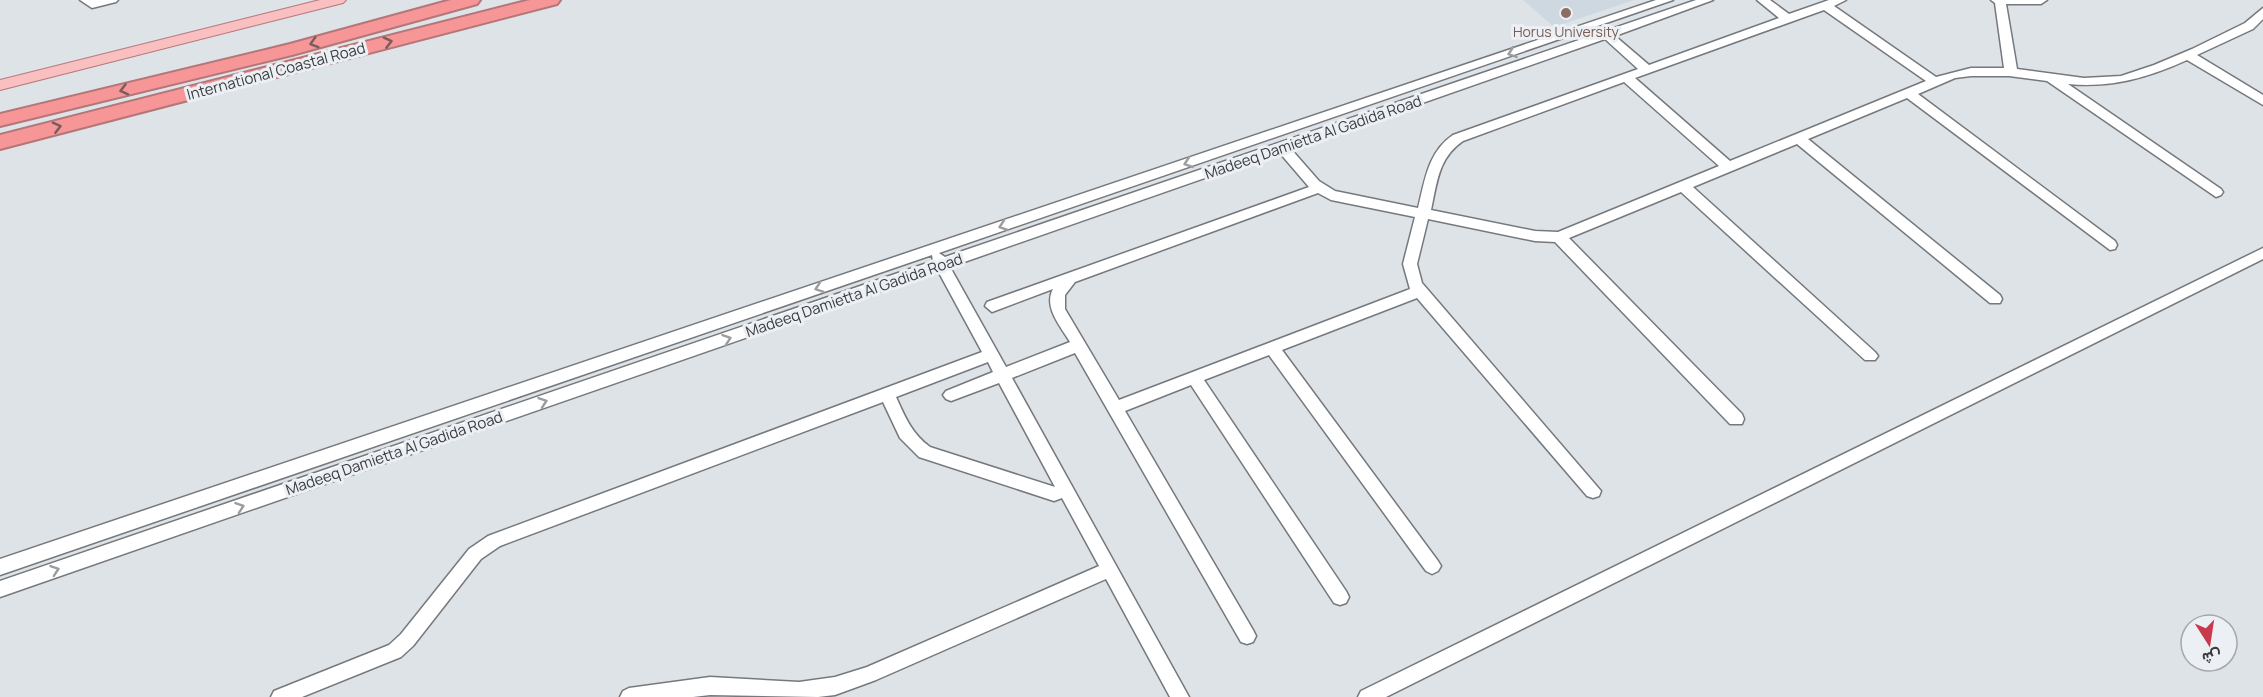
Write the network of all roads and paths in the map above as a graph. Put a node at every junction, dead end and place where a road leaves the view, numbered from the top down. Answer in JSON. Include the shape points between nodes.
{"nodes":[{"id":1,"x":86,"y":0,"type":"edge"},
{"id":2,"x":112,"y":0,"type":"edge"},
{"id":3,"x":302,"y":0,"type":"edge"},
{"id":4,"x":338,"y":0,"type":"edge"},
{"id":5,"x":471,"y":0,"type":"edge"},
{"id":6,"x":551,"y":0,"type":"edge"},
{"id":7,"x":1666,"y":0,"type":"edge"},
{"id":8,"x":1707,"y":0,"type":"edge"},
{"id":9,"x":1763,"y":0,"type":"edge"},
{"id":10,"x":1840,"y":0,"type":"edge"},
{"id":11,"x":1999,"y":0,"type":"edge"},
{"id":12,"x":2041,"y":0,"type":"edge"},
{"id":13,"x":1826,"y":6,"type":"junction"},
{"id":14,"x":2263,"y":12,"type":"edge"},
{"id":15,"x":1788,"y":19,"type":"junction"},
{"id":16,"x":1607,"y":35,"type":"junction"},
{"id":17,"x":2186,"y":54,"type":"junction"},
{"id":18,"x":1647,"y":70,"type":"junction"},
{"id":19,"x":2012,"y":71,"type":"junction"},
{"id":20,"x":0,"y":74,"type":"edge"},
{"id":21,"x":1627,"y":78,"type":"junction"},
{"id":22,"x":2049,"y":78,"type":"junction"},
{"id":23,"x":1935,"y":82,"type":"junction"},
{"id":24,"x":0,"y":84,"type":"edge"},
{"id":25,"x":1908,"y":93,"type":"junction"},
{"id":26,"x":2263,"y":101,"type":"edge"},
{"id":27,"x":1346,"y":110,"type":"junction"},
{"id":28,"x":0,"y":120,"type":"edge"},
{"id":29,"x":1358,"y":121,"type":"junction"},
{"id":30,"x":1799,"y":139,"type":"junction"},
{"id":31,"x":4,"y":142,"type":"edge"},
{"id":32,"x":1282,"y":147,"type":"junction"},
{"id":33,"x":1729,"y":168,"type":"junction"},
{"id":34,"x":1684,"y":187,"type":"junction"},
{"id":35,"x":1319,"y":189,"type":"junction"},
{"id":36,"x":2216,"y":192,"type":"dead end"},
{"id":37,"x":1422,"y":214,"type":"junction"},
{"id":38,"x":1559,"y":237,"type":"junction"},
{"id":39,"x":2110,"y":245,"type":"dead end"},
{"id":40,"x":933,"y":250,"type":"junction"},
{"id":41,"x":2263,"y":254,"type":"edge"},
{"id":42,"x":942,"y":265,"type":"junction"},
{"id":43,"x":1069,"y":279,"type":"junction"},
{"id":44,"x":1419,"y":291,"type":"junction"},
{"id":45,"x":1995,"y":299,"type":"dead end"},
{"id":46,"x":992,"y":306,"type":"dead end"},
{"id":47,"x":1079,"y":345,"type":"junction"},
{"id":48,"x":1272,"y":347,"type":"junction"},
{"id":49,"x":993,"y":354,"type":"junction"},
{"id":50,"x":1870,"y":357,"type":"dead end"},
{"id":51,"x":1005,"y":374,"type":"junction"},
{"id":52,"x":1194,"y":378,"type":"junction"},
{"id":53,"x":887,"y":394,"type":"junction"},
{"id":54,"x":951,"y":395,"type":"dead end"},
{"id":55,"x":502,"y":396,"type":"junction"},
{"id":56,"x":1115,"y":408,"type":"junction"},
{"id":57,"x":508,"y":414,"type":"junction"},
{"id":58,"x":1736,"y":419,"type":"dead end"},
{"id":59,"x":1067,"y":490,"type":"junction"},
{"id":60,"x":1593,"y":491,"type":"dead end"},
{"id":61,"x":1432,"y":566,"type":"dead end"},
{"id":62,"x":0,"y":567,"type":"edge"},
{"id":63,"x":1111,"y":569,"type":"junction"},
{"id":64,"x":0,"y":590,"type":"edge"},
{"id":65,"x":1340,"y":597,"type":"dead end"},
{"id":66,"x":1247,"y":636,"type":"dead end"},
{"id":67,"x":763,"y":693,"type":"edge"},
{"id":68,"x":280,"y":697,"type":"edge"},
{"id":69,"x":629,"y":697,"type":"edge"},
{"id":70,"x":1180,"y":697,"type":"edge"},
{"id":71,"x":1367,"y":697,"type":"edge"}],
"edges":[{"from":1,"to":2,"type":"street","via":[[92,4]]},
{"from":3,"to":20,"type":"main road"},
{"from":4,"to":24,"type":"main road"},
{"from":5,"to":28,"type":"highway","name":"International Coastal Road","one_way":true,"via":[[269,55]]},
{"from":31,"to":6,"type":"highway","name":"International Coastal Road","one_way":true},
{"from":7,"to":27,"type":"street","name":"Madeeq Damietta Al Gadida Road","one_way":true},
{"from":8,"to":16,"type":"street","name":"Madeeq Damietta Al Gadida Road"},
{"from":9,"to":15,"type":"street"},
{"from":10,"to":13,"type":"street"},
{"from":11,"to":12,"type":"street"},
{"from":11,"to":19,"type":"street"},
{"from":13,"to":15,"type":"street"},
{"from":13,"to":23,"type":"street"},
{"from":14,"to":17,"type":"street","via":[[2249,26]]},
{"from":15,"to":18,"type":"street"},
{"from":16,"to":18,"type":"street"},
{"from":16,"to":29,"type":"street","name":"Madeeq Damietta Al Gadida Road"},
{"from":17,"to":22,"type":"street","via":[[2126,79],[2090,82]]},
{"from":17,"to":26,"type":"street"},
{"from":18,"to":21,"type":"street"},
{"from":19,"to":22,"type":"street"},
{"from":19,"to":23,"type":"street","via":[[1974,71]]},
{"from":21,"to":33,"type":"street"},
{"from":21,"to":37,"type":"street","via":[[1452,142],[1436,162]]},
{"from":22,"to":36,"type":"street"},
{"from":23,"to":25,"type":"street"},
{"from":25,"to":30,"type":"street"},
{"from":25,"to":39,"type":"street"},
{"from":27,"to":29,"type":"street"},
{"from":27,"to":40,"type":"street","name":"Madeeq Damietta Al Gadida Road","one_way":true},
{"from":29,"to":32,"type":"street","name":"Madeeq Damietta Al Gadida Road"},
{"from":30,"to":33,"type":"street"},
{"from":30,"to":45,"type":"street"},
{"from":32,"to":35,"type":"street"},
{"from":32,"to":42,"type":"street","name":"Madeeq Damietta Al Gadida Road"},
{"from":33,"to":34,"type":"street"},
{"from":34,"to":38,"type":"street"},
{"from":34,"to":50,"type":"street"},
{"from":35,"to":37,"type":"street","via":[[1338,197]]},
{"from":35,"to":43,"type":"street"},
{"from":37,"to":38,"type":"street"},
{"from":37,"to":44,"type":"street","via":[[1410,264]]},
{"from":38,"to":58,"type":"street"},
{"from":40,"to":42,"type":"street"},
{"from":40,"to":55,"type":"street","name":"Madeeq Damietta Al Gadida Road","one_way":true},
{"from":41,"to":71,"type":"street"},
{"from":42,"to":49,"type":"street"},
{"from":57,"to":42,"type":"street","name":"Madeeq Damietta Al Gadida Road","one_way":true},
{"from":43,"to":46,"type":"street"},
{"from":43,"to":47,"type":"street","via":[[1060,289],[1057,304]]},
{"from":44,"to":48,"type":"street"},
{"from":44,"to":60,"type":"street"},
{"from":47,"to":51,"type":"street"},
{"from":47,"to":56,"type":"street"},
{"from":48,"to":52,"type":"street"},
{"from":48,"to":61,"type":"street"},
{"from":49,"to":51,"type":"street"},
{"from":49,"to":53,"type":"street"},
{"from":51,"to":54,"type":"street"},
{"from":51,"to":59,"type":"street"},
{"from":52,"to":56,"type":"street"},
{"from":52,"to":65,"type":"street"},
{"from":53,"to":59,"type":"street","via":[[904,434],[925,452],[1054,494]]},
{"from":53,"to":68,"type":"street","via":[[487,545],[475,554],[395,651]]},
{"from":55,"to":57,"type":"street"},
{"from":55,"to":62,"type":"street","name":"Madeeq Damietta Al Gadida Road"},
{"from":56,"to":66,"type":"street"},
{"from":64,"to":57,"type":"street","name":"Madeeq Damietta Al Gadida Road","one_way":true},
{"from":59,"to":63,"type":"street"},
{"from":63,"to":67,"type":"street","via":[[853,680],[808,690]]},
{"from":63,"to":70,"type":"street"},
{"from":67,"to":69,"type":"street","via":[[710,686]]}]}
